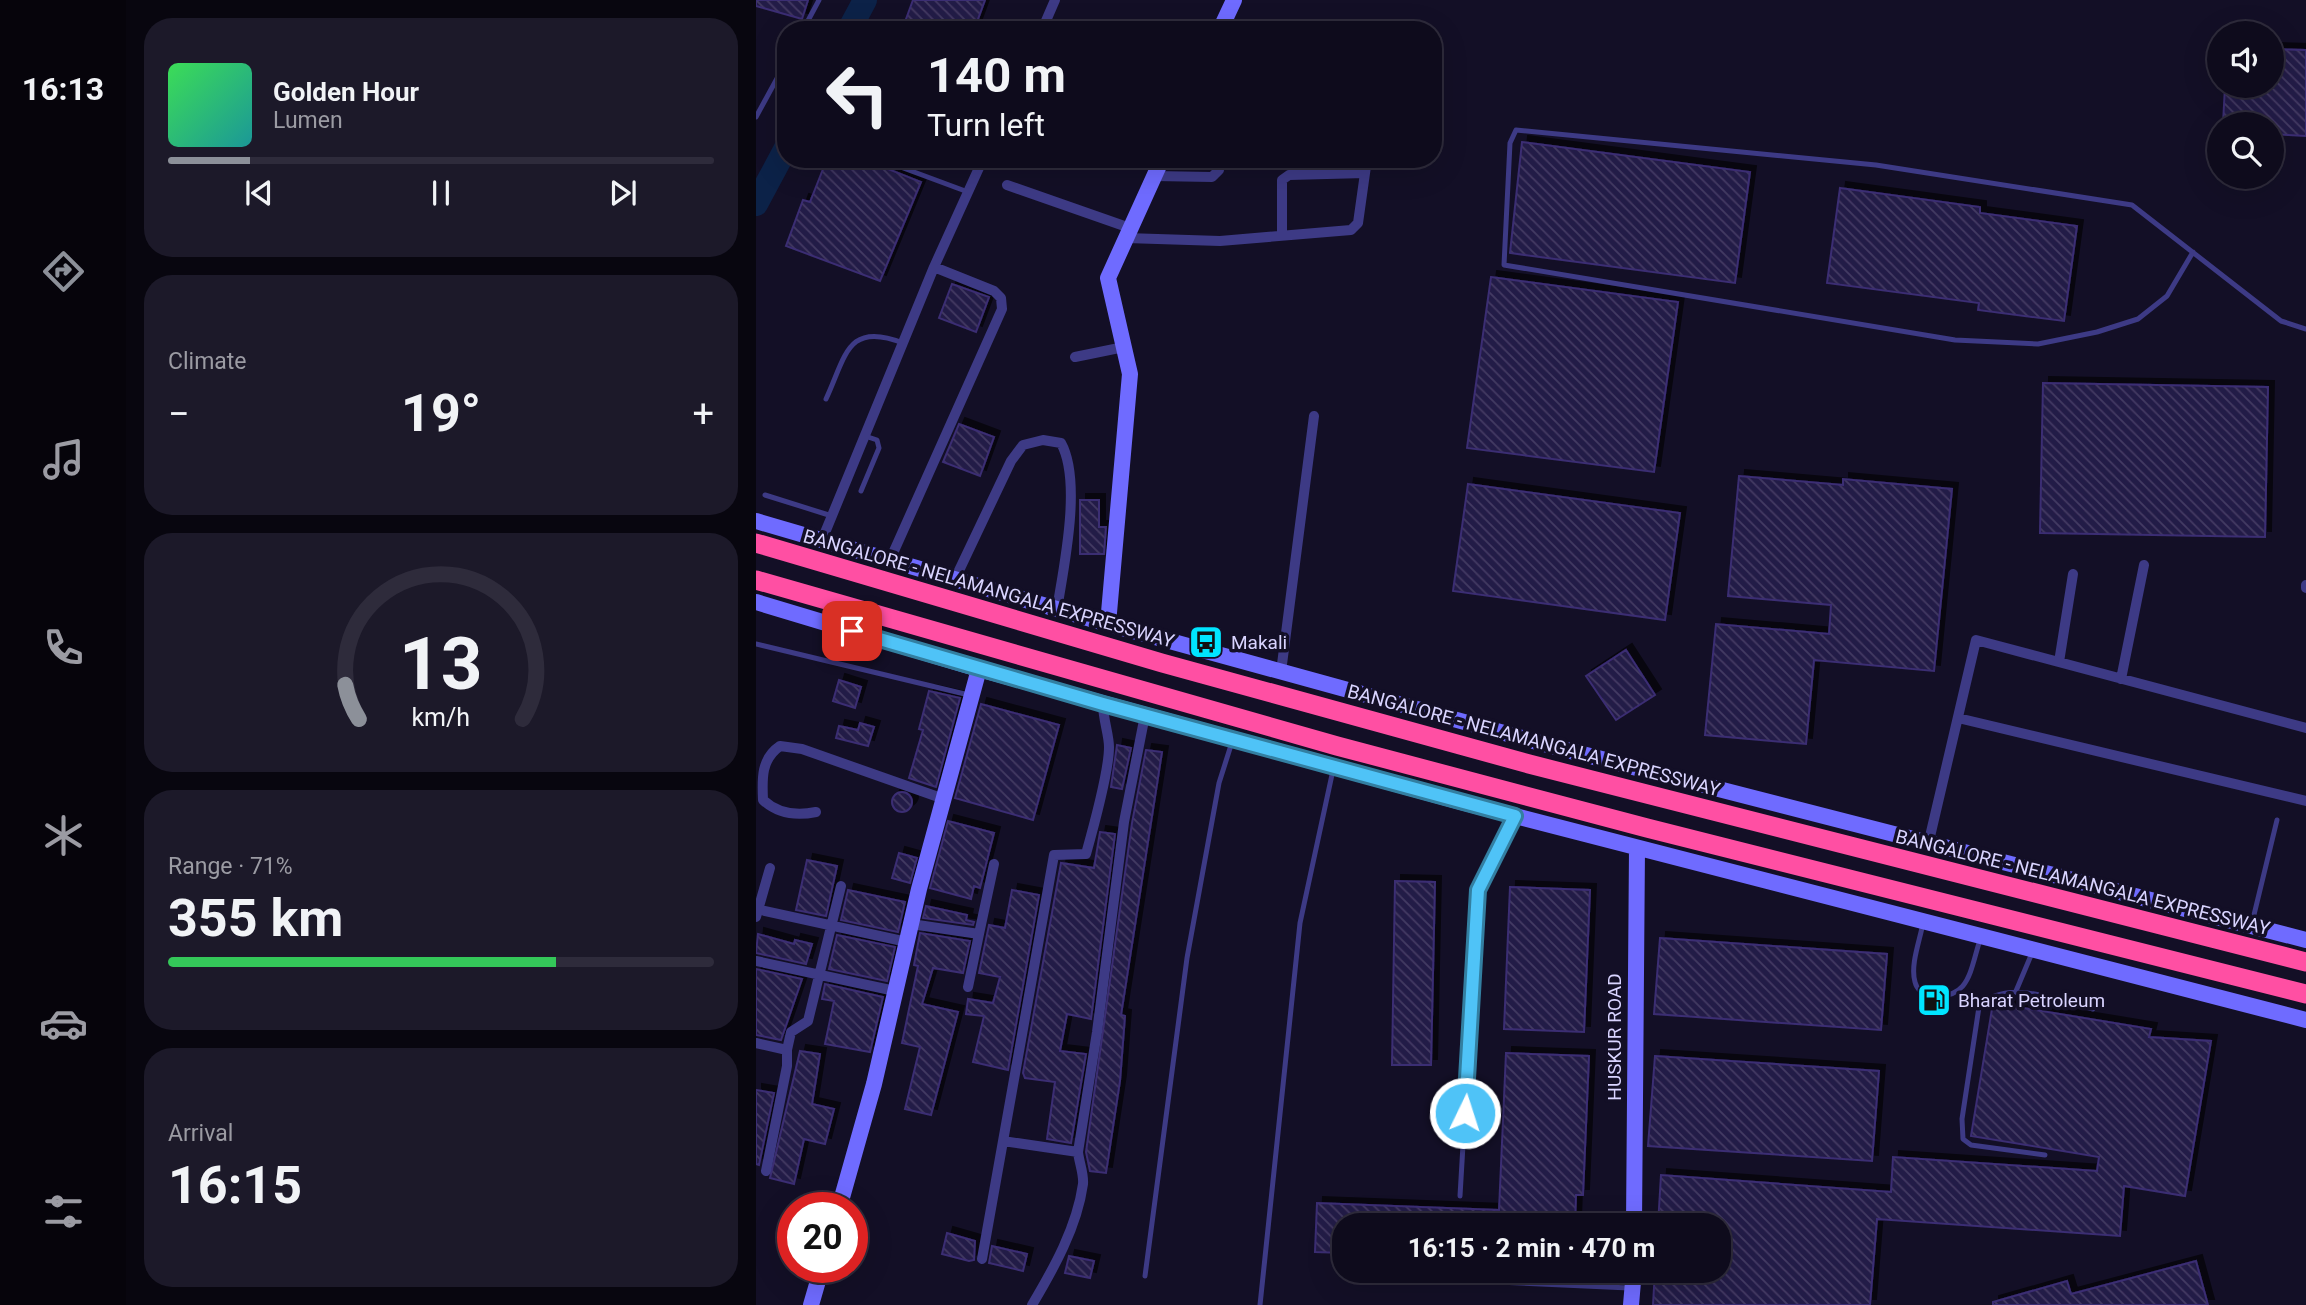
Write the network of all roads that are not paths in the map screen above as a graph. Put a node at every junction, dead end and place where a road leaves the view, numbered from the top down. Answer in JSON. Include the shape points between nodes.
{"nodes":[{"id":1,"x":819,"y":0,"type":"edge"},
{"id":2,"x":1055,"y":0,"type":"edge"},
{"id":3,"x":1234,"y":0,"type":"edge"},
{"id":4,"x":808,"y":21,"type":"edge"},
{"id":5,"x":1046,"y":21,"type":"edge"},
{"id":6,"x":1224,"y":21,"type":"edge"},
{"id":7,"x":777,"y":78,"type":"edge"},
{"id":8,"x":756,"y":117,"type":"edge"},
{"id":9,"x":903,"y":168,"type":"edge"},
{"id":10,"x":979,"y":168,"type":"edge"},
{"id":11,"x":1157,"y":168,"type":"edge"},
{"id":12,"x":1175,"y":168,"type":"edge"},
{"id":13,"x":1219,"y":168,"type":"edge"},
{"id":14,"x":1366,"y":168,"type":"edge"},
{"id":15,"x":1365,"y":173,"type":"junction"},
{"id":16,"x":1007,"y":185,"type":"dead end"},
{"id":17,"x":968,"y":192,"type":"junction"},
{"id":18,"x":1128,"y":233,"type":"junction"},
{"id":19,"x":1282,"y":236,"type":"junction"},
{"id":20,"x":2193,"y":252,"type":"junction"},
{"id":21,"x":934,"y":267,"type":"junction"},
{"id":22,"x":2306,"y":329,"type":"edge"},
{"id":23,"x":903,"y":343,"type":"junction"},
{"id":24,"x":1124,"y":347,"type":"junction"},
{"id":25,"x":1076,"y":357,"type":"dead end"},
{"id":26,"x":826,"y":399,"type":"dead end"},
{"id":27,"x":1314,"y":416,"type":"dead end"},
{"id":28,"x":865,"y":436,"type":"junction"},
{"id":29,"x":861,"y":491,"type":"dead end"},
{"id":30,"x":765,"y":495,"type":"dead end"},
{"id":31,"x":832,"y":516,"type":"junction"},
{"id":32,"x":756,"y":521,"type":"edge"},
{"id":33,"x":822,"y":540,"type":"junction"},
{"id":34,"x":756,"y":543,"type":"edge"},
{"id":35,"x":890,"y":560,"type":"junction"},
{"id":36,"x":2144,"y":565,"type":"dead end"},
{"id":37,"x":2073,"y":574,"type":"dead end"},
{"id":38,"x":955,"y":579,"type":"junction"},
{"id":39,"x":756,"y":580,"type":"edge"},
{"id":40,"x":756,"y":602,"type":"edge"},
{"id":41,"x":1058,"y":609,"type":"junction"},
{"id":42,"x":1108,"y":624,"type":"junction"},
{"id":43,"x":756,"y":644,"type":"edge"},
{"id":44,"x":2059,"y":662,"type":"junction"},
{"id":45,"x":979,"y":669,"type":"junction"},
{"id":46,"x":1281,"y":671,"type":"junction"},
{"id":47,"x":2121,"y":679,"type":"junction"},
{"id":48,"x":972,"y":696,"type":"junction"},
{"id":49,"x":1103,"y":704,"type":"junction"},
{"id":50,"x":1145,"y":715,"type":"junction"},
{"id":51,"x":1958,"y":718,"type":"junction"},
{"id":52,"x":2306,"y":728,"type":"edge"},
{"id":53,"x":1233,"y":740,"type":"junction"},
{"id":54,"x":1334,"y":767,"type":"junction"},
{"id":55,"x":944,"y":799,"type":"junction"},
{"id":56,"x":2306,"y":801,"type":"edge"},
{"id":57,"x":816,"y":812,"type":"dead end"},
{"id":58,"x":1515,"y":816,"type":"junction"},
{"id":59,"x":2277,"y":820,"type":"dead end"},
{"id":60,"x":1928,"y":845,"type":"junction"},
{"id":61,"x":1637,"y":848,"type":"junction"},
{"id":62,"x":994,"y":864,"type":"dead end"},
{"id":63,"x":770,"y":868,"type":"dead end"},
{"id":64,"x":841,"y":886,"type":"dead end"},
{"id":65,"x":757,"y":912,"type":"edge"},
{"id":66,"x":1923,"y":922,"type":"junction"},
{"id":67,"x":911,"y":924,"type":"junction"},
{"id":68,"x":831,"y":925,"type":"junction"},
{"id":69,"x":2252,"y":926,"type":"junction"},
{"id":70,"x":979,"y":934,"type":"junction"},
{"id":71,"x":1981,"y":937,"type":"junction"},
{"id":72,"x":2306,"y":940,"type":"edge"},
{"id":73,"x":907,"y":942,"type":"junction"},
{"id":74,"x":2034,"y":950,"type":"junction"},
{"id":75,"x":756,"y":961,"type":"edge"},
{"id":76,"x":2306,"y":962,"type":"edge"},
{"id":77,"x":818,"y":975,"type":"junction"},
{"id":78,"x":968,"y":987,"type":"dead end"},
{"id":79,"x":895,"y":991,"type":"junction"},
{"id":80,"x":2016,"y":991,"type":"junction"},
{"id":81,"x":2306,"y":994,"type":"edge"},
{"id":82,"x":2093,"y":1009,"type":"dead end"},
{"id":83,"x":2306,"y":1020,"type":"edge"},
{"id":84,"x":756,"y":1043,"type":"edge"},
{"id":85,"x":787,"y":1050,"type":"junction"},
{"id":86,"x":1003,"y":1141,"type":"junction"},
{"id":87,"x":1077,"y":1152,"type":"junction"},
{"id":88,"x":2045,"y":1155,"type":"dead end"},
{"id":89,"x":766,"y":1171,"type":"dead end"},
{"id":90,"x":844,"y":1192,"type":"edge"},
{"id":91,"x":1460,"y":1196,"type":"dead end"},
{"id":92,"x":1634,"y":1213,"type":"edge"},
{"id":93,"x":982,"y":1259,"type":"dead end"},
{"id":94,"x":1144,"y":1276,"type":"dead end"},
{"id":95,"x":817,"y":1283,"type":"edge"},
{"id":96,"x":1521,"y":1283,"type":"edge"},
{"id":97,"x":1633,"y":1283,"type":"edge"},
{"id":98,"x":1633,"y":1288,"type":"junction"},
{"id":99,"x":811,"y":1305,"type":"edge"},
{"id":100,"x":1032,"y":1305,"type":"edge"},
{"id":101,"x":1260,"y":1305,"type":"edge"},
{"id":102,"x":1632,"y":1305,"type":"edge"}],
"edges":[{"from":1,"to":4,"type":"lane"},
{"from":2,"to":5,"type":"street"},
{"from":3,"to":6,"type":"street"},
{"from":7,"to":8,"type":"lane"},
{"from":9,"to":17,"type":"lane"},
{"from":10,"to":17,"type":"street"},
{"from":11,"to":18,"type":"street"},
{"from":12,"to":13,"type":"street","via":[[1212,177]]},
{"from":14,"to":15,"type":"street"},
{"from":15,"to":19,"type":"street","via":[[1358,223],[1351,230]]},
{"from":15,"to":19,"type":"street","via":[[1289,175],[1282,180]]},
{"from":16,"to":18,"type":"street"},
{"from":17,"to":21,"type":"street"},
{"from":18,"to":19,"type":"street","via":[[1220,241]]},
{"from":18,"to":24,"type":"street","via":[[1108,278]]},
{"from":20,"to":20,"type":"lane","via":[[2167,296],[2138,319],[2038,344],[1955,340],[1504,265],[1510,143],[1516,130],[1834,161],[2132,205]]},
{"from":20,"to":22,"type":"lane","via":[[2281,321]]},
{"from":21,"to":23,"type":"street"},
{"from":21,"to":35,"type":"street","via":[[994,291],[1001,298],[1002,309]]},
{"from":23,"to":26,"type":"lane","via":[[880,334],[863,335],[850,347]]},
{"from":23,"to":28,"type":"street"},
{"from":24,"to":25,"type":"street"},
{"from":24,"to":42,"type":"street","via":[[1130,374]]},
{"from":27,"to":46,"type":"street"},
{"from":28,"to":29,"type":"lane","via":[[877,440],[879,448]]},
{"from":28,"to":31,"type":"street"},
{"from":30,"to":31,"type":"lane"},
{"from":31,"to":33,"type":"street"},
{"from":32,"to":33,"type":"street"},
{"from":33,"to":35,"type":"street"},
{"from":34,"to":76,"type":"highway","name":"BANGALORE - NELAMANGALA EXPRESSWAY","via":[[1529,764]]},
{"from":35,"to":38,"type":"street"},
{"from":36,"to":47,"type":"street"},
{"from":37,"to":44,"type":"street"},
{"from":38,"to":41,"type":"street"},
{"from":38,"to":41,"type":"street","via":[[1023,445],[1043,440],[1061,443],[1067,454],[1069,481]]},
{"from":39,"to":81,"type":"highway","via":[[1337,746]]},
{"from":40,"to":45,"type":"street"},
{"from":41,"to":42,"type":"street"},
{"from":42,"to":46,"type":"street"},
{"from":43,"to":48,"type":"lane"},
{"from":44,"to":47,"type":"street"},
{"from":44,"to":51,"type":"street","via":[[1976,640]]},
{"from":45,"to":48,"type":"street"},
{"from":45,"to":49,"type":"street"},
{"from":46,"to":60,"type":"street"},
{"from":47,"to":52,"type":"street"},
{"from":48,"to":55,"type":"street"},
{"from":49,"to":50,"type":"street"},
{"from":49,"to":86,"type":"street","via":[[1103,729],[1109,746],[1093,827],[1086,854],[1054,855]]},
{"from":50,"to":53,"type":"street"},
{"from":50,"to":87,"type":"street","via":[[1124,822]]},
{"from":51,"to":56,"type":"street"},
{"from":51,"to":60,"type":"street"},
{"from":53,"to":54,"type":"street"},
{"from":53,"to":94,"type":"lane","via":[[1219,783],[1187,958]]},
{"from":54,"to":58,"type":"street"},
{"from":54,"to":101,"type":"lane","via":[[1300,923]]},
{"from":55,"to":57,"type":"street","via":[[802,749],[780,746],[768,754],[763,800],[786,813]]},
{"from":55,"to":67,"type":"street"},
{"from":58,"to":61,"type":"street"},
{"from":58,"to":91,"type":"lane","via":[[1478,890]]},
{"from":59,"to":69,"type":"lane"},
{"from":60,"to":69,"type":"street"},
{"from":61,"to":66,"type":"street"},
{"from":61,"to":92,"type":"street","name":"HUSKUR ROAD"},
{"from":62,"to":70,"type":"street"},
{"from":63,"to":65,"type":"street"},
{"from":64,"to":68,"type":"street"},
{"from":65,"to":68,"type":"street"},
{"from":66,"to":71,"type":"street"},
{"from":66,"to":71,"type":"lane","via":[[1914,977],[1924,994],[1947,997],[1959,992]]},
{"from":67,"to":70,"type":"street"},
{"from":67,"to":73,"type":"street"},
{"from":68,"to":73,"type":"street"},
{"from":68,"to":77,"type":"street"},
{"from":69,"to":72,"type":"street"},
{"from":70,"to":78,"type":"street"},
{"from":71,"to":74,"type":"street"},
{"from":73,"to":79,"type":"street"},
{"from":74,"to":80,"type":"lane"},
{"from":74,"to":83,"type":"street"},
{"from":75,"to":77,"type":"street"},
{"from":77,"to":79,"type":"street"},
{"from":77,"to":85,"type":"street","via":[[808,1021],[792,1032]]},
{"from":79,"to":90,"type":"street"},
{"from":80,"to":82,"type":"lane"},
{"from":80,"to":88,"type":"lane","via":[[1987,998],[1979,1007],[1961,1130],[1971,1145]]},
{"from":84,"to":85,"type":"street"},
{"from":85,"to":89,"type":"street"},
{"from":86,"to":87,"type":"street"},
{"from":86,"to":93,"type":"street"},
{"from":87,"to":100,"type":"street","via":[[1083,1182],[1072,1224]]},
{"from":95,"to":99,"type":"street"},
{"from":96,"to":98,"type":"lane"},
{"from":97,"to":98,"type":"street"},
{"from":98,"to":102,"type":"street"}]}
